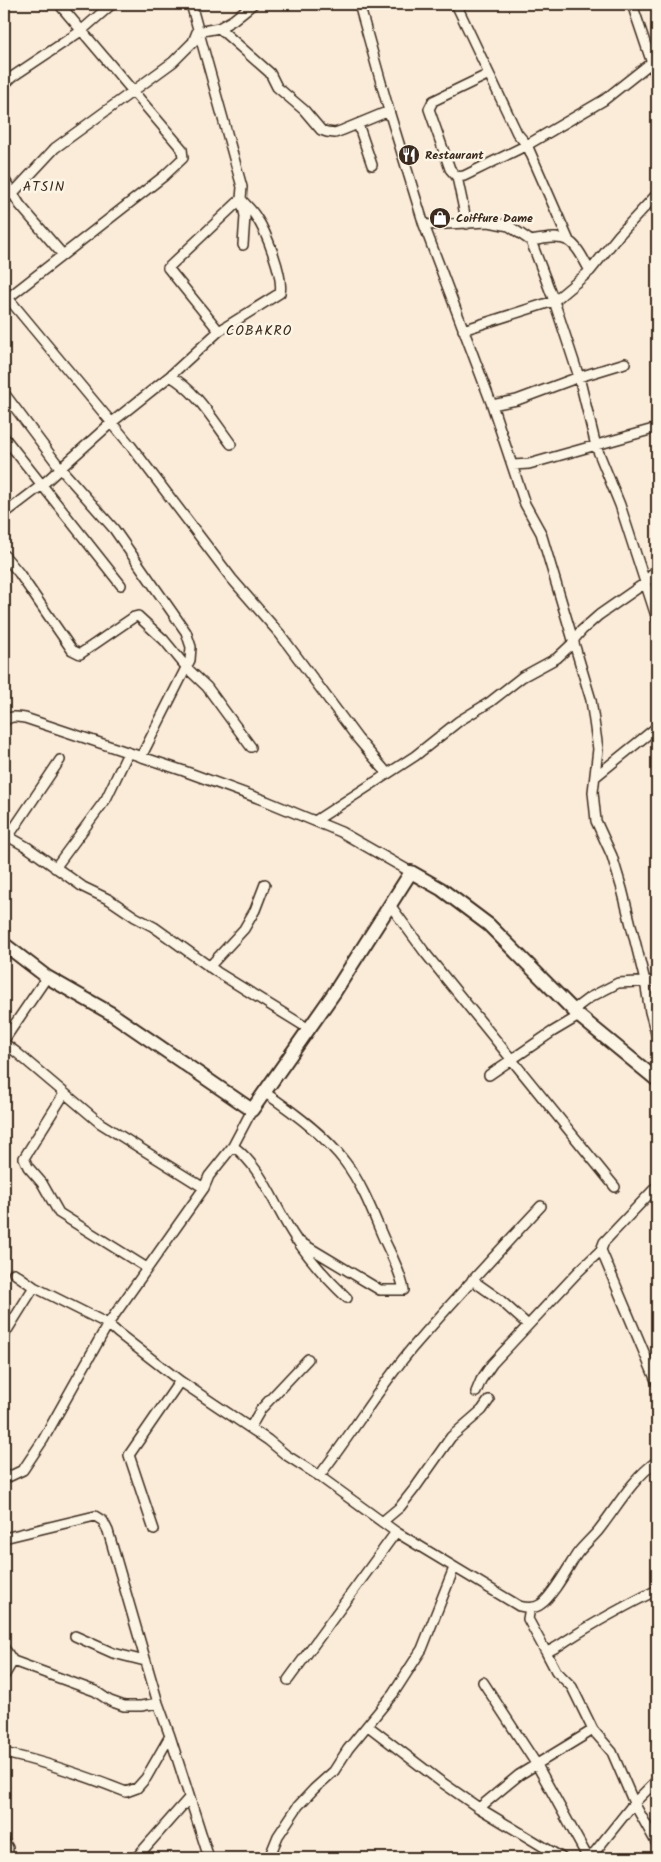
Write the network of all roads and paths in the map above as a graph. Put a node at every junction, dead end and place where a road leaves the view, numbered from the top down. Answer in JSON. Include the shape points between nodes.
{"nodes":[{"id":1,"x":59,"y":4,"type":"edge"},
{"id":2,"x":112,"y":4,"type":"edge"},
{"id":3,"x":191,"y":4,"type":"edge"},
{"id":4,"x":253,"y":4,"type":"edge"},
{"id":5,"x":359,"y":4,"type":"edge"},
{"id":6,"x":456,"y":4,"type":"edge"},
{"id":7,"x":632,"y":4,"type":"edge"},
{"id":8,"x":219,"y":28,"type":"junction"},
{"id":9,"x":81,"y":31,"type":"junction"},
{"id":10,"x":197,"y":32,"type":"junction"},
{"id":11,"x":652,"y":62,"type":"junction"},
{"id":12,"x":489,"y":74,"type":"junction"},
{"id":13,"x":657,"y":78,"type":"edge"},
{"id":14,"x":4,"y":84,"type":"edge"},
{"id":15,"x":133,"y":91,"type":"junction"},
{"id":16,"x":389,"y":111,"type":"junction"},
{"id":17,"x":358,"y":124,"type":"junction"},
{"id":18,"x":527,"y":146,"type":"junction"},
{"id":19,"x":372,"y":165,"type":"dead end"},
{"id":20,"x":457,"y":177,"type":"junction"},
{"id":21,"x":4,"y":179,"type":"edge"},
{"id":22,"x":14,"y":192,"type":"junction"},
{"id":23,"x":657,"y":194,"type":"edge"},
{"id":24,"x":4,"y":198,"type":"edge"},
{"id":25,"x":241,"y":199,"type":"junction"},
{"id":26,"x":467,"y":224,"type":"junction"},
{"id":27,"x":424,"y":225,"type":"junction"},
{"id":28,"x":531,"y":241,"type":"junction"},
{"id":29,"x":570,"y":241,"type":"junction"},
{"id":30,"x":243,"y":245,"type":"dead end"},
{"id":31,"x":64,"y":255,"type":"junction"},
{"id":32,"x":590,"y":271,"type":"junction"},
{"id":33,"x":6,"y":299,"type":"edge"},
{"id":34,"x":554,"y":301,"type":"junction"},
{"id":35,"x":463,"y":330,"type":"junction"},
{"id":36,"x":219,"y":331,"type":"junction"},
{"id":37,"x":625,"y":363,"type":"dead end"},
{"id":38,"x":170,"y":376,"type":"junction"},
{"id":39,"x":579,"y":377,"type":"junction"},
{"id":40,"x":4,"y":393,"type":"edge"},
{"id":41,"x":492,"y":405,"type":"junction"},
{"id":42,"x":111,"y":423,"type":"junction"},
{"id":43,"x":657,"y":428,"type":"edge"},
{"id":44,"x":4,"y":437,"type":"edge"},
{"id":45,"x":231,"y":444,"type":"dead end"},
{"id":46,"x":596,"y":446,"type":"junction"},
{"id":47,"x":513,"y":465,"type":"junction"},
{"id":48,"x":61,"y":469,"type":"junction"},
{"id":49,"x":42,"y":485,"type":"junction"},
{"id":50,"x":4,"y":514,"type":"edge"},
{"id":51,"x":4,"y":555,"type":"edge"},
{"id":52,"x":657,"y":569,"type":"edge"},
{"id":53,"x":645,"y":583,"type":"junction"},
{"id":54,"x":121,"y":585,"type":"dead end"},
{"id":55,"x":657,"y":619,"type":"edge"},
{"id":56,"x":573,"y":643,"type":"junction"},
{"id":57,"x":187,"y":668,"type":"junction"},
{"id":58,"x":4,"y":722,"type":"edge"},
{"id":59,"x":657,"y":727,"type":"edge"},
{"id":60,"x":251,"y":747,"type":"dead end"},
{"id":61,"x":128,"y":753,"type":"junction"},
{"id":62,"x":141,"y":757,"type":"junction"},
{"id":63,"x":60,"y":760,"type":"dead end"},
{"id":64,"x":387,"y":773,"type":"junction"},
{"id":65,"x":595,"y":776,"type":"junction"},
{"id":66,"x":315,"y":821,"type":"junction"},
{"id":67,"x":6,"y":835,"type":"edge"},
{"id":68,"x":56,"y":868,"type":"junction"},
{"id":69,"x":411,"y":872,"type":"junction"},
{"id":70,"x":264,"y":884,"type":"dead end"},
{"id":71,"x":390,"y":905,"type":"junction"},
{"id":72,"x":4,"y":944,"type":"edge"},
{"id":73,"x":208,"y":967,"type":"junction"},
{"id":74,"x":47,"y":977,"type":"junction"},
{"id":75,"x":645,"y":981,"type":"junction"},
{"id":76,"x":657,"y":981,"type":"edge"},
{"id":77,"x":576,"y":1013,"type":"junction"},
{"id":78,"x":309,"y":1029,"type":"junction"},
{"id":79,"x":657,"y":1037,"type":"edge"},
{"id":80,"x":4,"y":1042,"type":"edge"},
{"id":81,"x":512,"y":1059,"type":"junction"},
{"id":82,"x":489,"y":1075,"type":"dead end"},
{"id":83,"x":657,"y":1080,"type":"edge"},
{"id":84,"x":264,"y":1092,"type":"junction"},
{"id":85,"x":64,"y":1094,"type":"junction"},
{"id":86,"x":252,"y":1110,"type":"junction"},
{"id":87,"x":233,"y":1146,"type":"junction"},
{"id":88,"x":657,"y":1186,"type":"edge"},
{"id":89,"x":615,"y":1187,"type":"dead end"},
{"id":90,"x":204,"y":1188,"type":"junction"},
{"id":91,"x":541,"y":1206,"type":"dead end"},
{"id":92,"x":295,"y":1238,"type":"junction"},
{"id":93,"x":601,"y":1250,"type":"junction"},
{"id":94,"x":147,"y":1268,"type":"junction"},
{"id":95,"x":14,"y":1273,"type":"dead end"},
{"id":96,"x":472,"y":1280,"type":"junction"},
{"id":97,"x":34,"y":1287,"type":"junction"},
{"id":98,"x":347,"y":1298,"type":"dead end"},
{"id":99,"x":108,"y":1324,"type":"junction"},
{"id":100,"x":528,"y":1325,"type":"junction"},
{"id":101,"x":4,"y":1335,"type":"edge"},
{"id":102,"x":308,"y":1359,"type":"dead end"},
{"id":103,"x":180,"y":1381,"type":"junction"},
{"id":104,"x":657,"y":1383,"type":"edge"},
{"id":105,"x":476,"y":1392,"type":"dead end"},
{"id":106,"x":489,"y":1400,"type":"dead end"},
{"id":107,"x":250,"y":1428,"type":"junction"},
{"id":108,"x":657,"y":1461,"type":"edge"},
{"id":109,"x":319,"y":1476,"type":"junction"},
{"id":110,"x":4,"y":1479,"type":"edge"},
{"id":111,"x":382,"y":1522,"type":"junction"},
{"id":112,"x":154,"y":1530,"type":"dead end"},
{"id":113,"x":396,"y":1532,"type":"junction"},
{"id":114,"x":4,"y":1538,"type":"edge"},
{"id":115,"x":454,"y":1568,"type":"junction"},
{"id":116,"x":657,"y":1590,"type":"edge"},
{"id":117,"x":530,"y":1608,"type":"junction"},
{"id":118,"x":75,"y":1636,"type":"dead end"},
{"id":119,"x":4,"y":1648,"type":"edge"},
{"id":120,"x":546,"y":1652,"type":"junction"},
{"id":121,"x":13,"y":1661,"type":"junction"},
{"id":122,"x":145,"y":1661,"type":"junction"},
{"id":123,"x":4,"y":1676,"type":"edge"},
{"id":124,"x":288,"y":1680,"type":"dead end"},
{"id":125,"x":483,"y":1682,"type":"dead end"},
{"id":126,"x":158,"y":1703,"type":"junction"},
{"id":127,"x":368,"y":1726,"type":"junction"},
{"id":128,"x":593,"y":1730,"type":"junction"},
{"id":129,"x":170,"y":1736,"type":"junction"},
{"id":130,"x":4,"y":1753,"type":"edge"},
{"id":131,"x":537,"y":1764,"type":"junction"},
{"id":132,"x":657,"y":1780,"type":"edge"},
{"id":133,"x":189,"y":1798,"type":"junction"},
{"id":134,"x":634,"y":1803,"type":"junction"},
{"id":135,"x":480,"y":1808,"type":"junction"},
{"id":136,"x":4,"y":1841,"type":"edge"},
{"id":137,"x":657,"y":1844,"type":"edge"},
{"id":138,"x":7,"y":1858,"type":"edge"},
{"id":139,"x":136,"y":1858,"type":"edge"},
{"id":140,"x":209,"y":1858,"type":"edge"},
{"id":141,"x":269,"y":1858,"type":"edge"},
{"id":142,"x":562,"y":1858,"type":"edge"},
{"id":143,"x":589,"y":1858,"type":"edge"}],
"edges":[{"from":1,"to":9,"type":"street"},
{"from":2,"to":9,"type":"street"},
{"from":3,"to":10,"type":"street"},
{"from":4,"to":8,"type":"street"},
{"from":5,"to":16,"type":"street"},
{"from":6,"to":12,"type":"street"},
{"from":7,"to":11,"type":"street"},
{"from":8,"to":10,"type":"street"},
{"from":8,"to":17,"type":"street","via":[[270,73],[277,87],[321,130],[334,133]]},
{"from":9,"to":14,"type":"street"},
{"from":9,"to":15,"type":"street"},
{"from":10,"to":15,"type":"street","via":[[193,42],[174,62]]},
{"from":10,"to":25,"type":"street","via":[[242,187]]},
{"from":11,"to":13,"type":"street"},
{"from":11,"to":18,"type":"street","via":[[604,100]]},
{"from":12,"to":18,"type":"street","via":[[517,133]]},
{"from":12,"to":20,"type":"street","via":[[433,101],[429,109],[450,169]]},
{"from":15,"to":22,"type":"street","via":[[55,148]]},
{"from":15,"to":31,"type":"street","via":[[182,149],[183,158]]},
{"from":16,"to":17,"type":"street"},
{"from":16,"to":27,"type":"street"},
{"from":17,"to":19,"type":"street"},
{"from":18,"to":20,"type":"street"},
{"from":18,"to":29,"type":"street"},
{"from":20,"to":26,"type":"street"},
{"from":21,"to":22,"type":"street"},
{"from":22,"to":24,"type":"street"},
{"from":22,"to":31,"type":"street","via":[[20,205]]},
{"from":23,"to":32,"type":"street"},
{"from":25,"to":30,"type":"street","via":[[245,216]]},
{"from":25,"to":36,"type":"street","via":[[257,217],[274,256],[282,286],[280,293]]},
{"from":25,"to":36,"type":"street","via":[[168,268]]},
{"from":26,"to":27,"type":"street"},
{"from":26,"to":28,"type":"street","via":[[489,222],[510,226]]},
{"from":27,"to":35,"type":"street"},
{"from":28,"to":29,"type":"street","via":[[557,236]]},
{"from":28,"to":34,"type":"street"},
{"from":29,"to":32,"type":"street"},
{"from":31,"to":33,"type":"street"},
{"from":32,"to":34,"type":"street"},
{"from":33,"to":42,"type":"street"},
{"from":34,"to":35,"type":"street"},
{"from":34,"to":39,"type":"street"},
{"from":35,"to":41,"type":"street"},
{"from":36,"to":38,"type":"street"},
{"from":37,"to":39,"type":"street"},
{"from":38,"to":42,"type":"street"},
{"from":38,"to":45,"type":"street","via":[[192,393]]},
{"from":39,"to":41,"type":"street","via":[[517,400]]},
{"from":39,"to":46,"type":"street"},
{"from":40,"to":48,"type":"street"},
{"from":41,"to":47,"type":"street"},
{"from":42,"to":48,"type":"street"},
{"from":42,"to":64,"type":"street"},
{"from":43,"to":46,"type":"street"},
{"from":44,"to":49,"type":"street"},
{"from":46,"to":47,"type":"street","via":[[529,464]]},
{"from":46,"to":53,"type":"street","via":[[620,505]]},
{"from":47,"to":56,"type":"street","via":[[525,504],[541,533]]},
{"from":48,"to":49,"type":"street"},
{"from":48,"to":57,"type":"street","via":[[114,529],[186,632],[191,648]]},
{"from":49,"to":50,"type":"street"},
{"from":49,"to":54,"type":"street"},
{"from":51,"to":57,"type":"street","via":[[75,653],[80,654],[138,616]]},
{"from":52,"to":53,"type":"street"},
{"from":53,"to":55,"type":"street"},
{"from":53,"to":56,"type":"street","via":[[600,614]]},
{"from":56,"to":64,"type":"street","via":[[553,662],[522,677]]},
{"from":56,"to":65,"type":"street","via":[[591,700],[598,749]]},
{"from":57,"to":60,"type":"street","via":[[207,687]]},
{"from":57,"to":62,"type":"street"},
{"from":58,"to":61,"type":"street","via":[[14,717],[25,718]]},
{"from":59,"to":65,"type":"street"},
{"from":61,"to":62,"type":"street"},
{"from":61,"to":68,"type":"street","via":[[106,798]]},
{"from":62,"to":66,"type":"street"},
{"from":63,"to":67,"type":"street"},
{"from":64,"to":66,"type":"street"},
{"from":65,"to":75,"type":"street","via":[[596,821],[612,856]]},
{"from":66,"to":69,"type":"street"},
{"from":67,"to":68,"type":"street"},
{"from":68,"to":73,"type":"street","via":[[170,937]]},
{"from":69,"to":71,"type":"street"},
{"from":69,"to":77,"type":"street","via":[[441,889],[489,925]]},
{"from":70,"to":73,"type":"street","via":[[244,929]]},
{"from":71,"to":78,"type":"street"},
{"from":71,"to":81,"type":"street"},
{"from":72,"to":74,"type":"street"},
{"from":73,"to":78,"type":"street"},
{"from":74,"to":80,"type":"street"},
{"from":74,"to":86,"type":"street","via":[[112,1014]]},
{"from":75,"to":76,"type":"street"},
{"from":75,"to":77,"type":"street","via":[[618,983],[589,998]]},
{"from":75,"to":79,"type":"street"},
{"from":77,"to":81,"type":"street"},
{"from":77,"to":83,"type":"street"},
{"from":78,"to":84,"type":"street"},
{"from":80,"to":85,"type":"street"},
{"from":81,"to":82,"type":"street"},
{"from":81,"to":89,"type":"street"},
{"from":84,"to":86,"type":"street"},
{"from":84,"to":92,"type":"street","via":[[333,1147],[346,1163],[361,1186],[398,1266],[404,1290],[380,1290]]},
{"from":85,"to":90,"type":"street","via":[[100,1123]]},
{"from":85,"to":94,"type":"street","via":[[24,1158],[28,1167],[59,1213]]},
{"from":86,"to":87,"type":"street"},
{"from":87,"to":90,"type":"street","via":[[209,1176]]},
{"from":87,"to":92,"type":"street","via":[[247,1158]]},
{"from":88,"to":93,"type":"street","via":[[604,1242]]},
{"from":90,"to":94,"type":"street"},
{"from":91,"to":96,"type":"street"},
{"from":92,"to":98,"type":"street"},
{"from":93,"to":100,"type":"street"},
{"from":93,"to":104,"type":"street"},
{"from":94,"to":99,"type":"street"},
{"from":95,"to":97,"type":"street"},
{"from":96,"to":100,"type":"street"},
{"from":96,"to":109,"type":"street","via":[[413,1347]]},
{"from":97,"to":99,"type":"street"},
{"from":97,"to":101,"type":"street"},
{"from":99,"to":103,"type":"street"},
{"from":99,"to":110,"type":"street","via":[[44,1440],[23,1470]]},
{"from":100,"to":105,"type":"street","via":[[492,1364]]},
{"from":102,"to":107,"type":"street","via":[[261,1409]]},
{"from":103,"to":107,"type":"street"},
{"from":103,"to":112,"type":"street","via":[[129,1454]]},
{"from":106,"to":111,"type":"street","via":[[451,1437],[400,1507]]},
{"from":107,"to":109,"type":"street"},
{"from":108,"to":117,"type":"street","via":[[626,1491],[542,1604]]},
{"from":109,"to":111,"type":"street"},
{"from":111,"to":113,"type":"street"},
{"from":113,"to":115,"type":"street"},
{"from":113,"to":124,"type":"street"},
{"from":114,"to":122,"type":"street","via":[[96,1516],[102,1521],[108,1531]]},
{"from":115,"to":117,"type":"street","via":[[519,1606]]},
{"from":115,"to":127,"type":"street","via":[[422,1649]]},
{"from":116,"to":120,"type":"street"},
{"from":117,"to":120,"type":"street","via":[[528,1619]]},
{"from":118,"to":122,"type":"street","via":[[113,1653]]},
{"from":119,"to":121,"type":"street"},
{"from":120,"to":128,"type":"street","via":[[556,1671],[572,1687]]},
{"from":121,"to":123,"type":"street"},
{"from":121,"to":126,"type":"street","via":[[95,1691],[124,1706]]},
{"from":122,"to":126,"type":"street"},
{"from":125,"to":131,"type":"street"},
{"from":126,"to":129,"type":"street"},
{"from":127,"to":135,"type":"street"},
{"from":127,"to":141,"type":"street","via":[[334,1771],[298,1806],[278,1836]]},
{"from":128,"to":131,"type":"street"},
{"from":128,"to":134,"type":"street","via":[[612,1752]]},
{"from":129,"to":130,"type":"street","via":[[146,1778],[137,1788],[126,1792],[82,1774]]},
{"from":129,"to":133,"type":"street"},
{"from":131,"to":135,"type":"street"},
{"from":131,"to":143,"type":"street"},
{"from":132,"to":134,"type":"street"},
{"from":133,"to":139,"type":"street"},
{"from":133,"to":140,"type":"street"},
{"from":134,"to":137,"type":"street"},
{"from":134,"to":143,"type":"street"},
{"from":135,"to":142,"type":"street"},
{"from":136,"to":138,"type":"street","via":[[8,1848]]}]}
